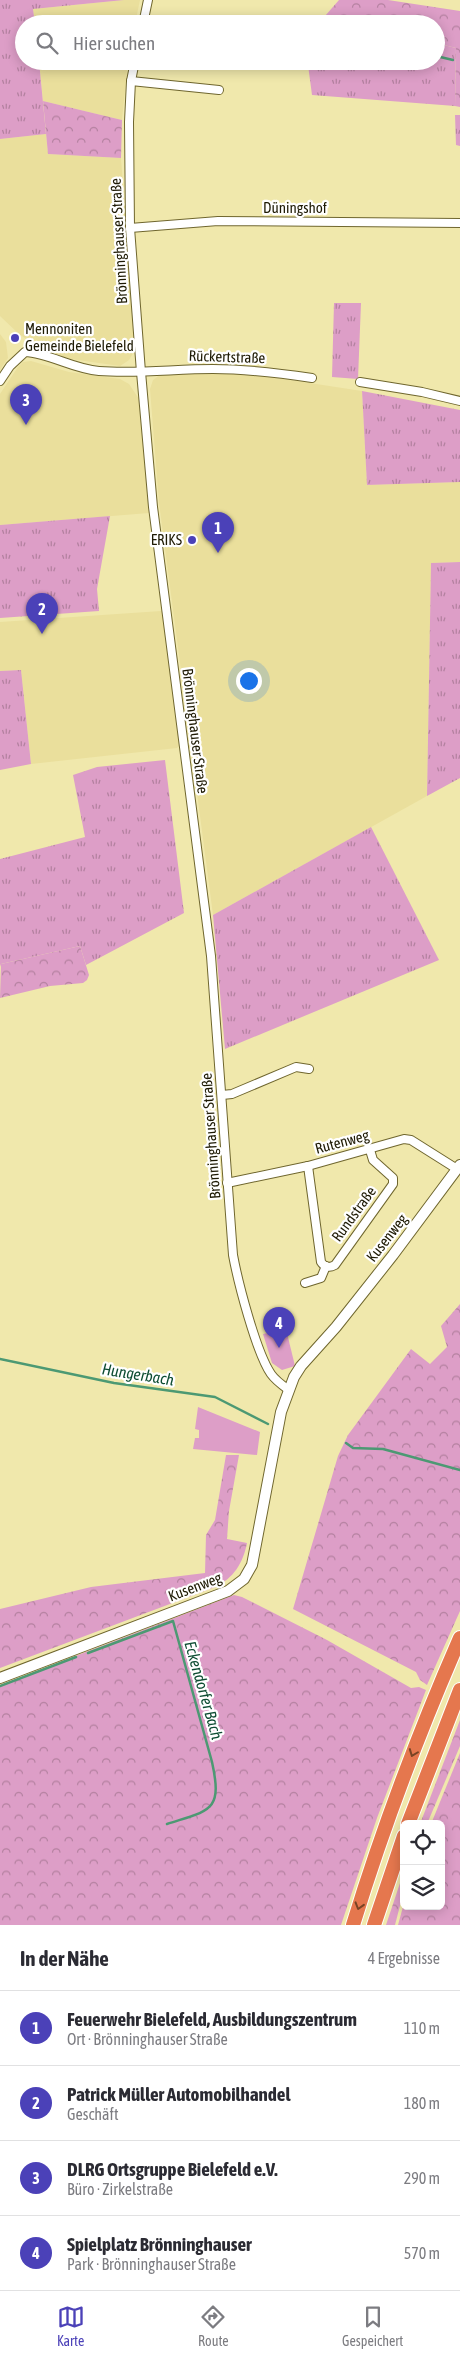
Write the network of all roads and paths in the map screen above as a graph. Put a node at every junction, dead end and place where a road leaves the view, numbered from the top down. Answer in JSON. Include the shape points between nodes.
{"nodes":[{"id":1,"x":148,"y":0,"type":"edge"},
{"id":2,"x":145,"y":15,"type":"edge"},
{"id":3,"x":133,"y":70,"type":"edge"},
{"id":4,"x":131,"y":81,"type":"junction"},
{"id":5,"x":219,"y":90,"type":"dead end"},
{"id":6,"x":460,"y":223,"type":"edge"},
{"id":7,"x":130,"y":228,"type":"junction"},
{"id":8,"x":141,"y":372,"type":"junction"},
{"id":9,"x":312,"y":378,"type":"dead end"},
{"id":10,"x":0,"y":381,"type":"edge"},
{"id":11,"x":360,"y":382,"type":"dead end"},
{"id":12,"x":460,"y":401,"type":"edge"},
{"id":13,"x":309,"y":1070,"type":"dead end"},
{"id":14,"x":222,"y":1095,"type":"junction"},
{"id":15,"x":370,"y":1150,"type":"junction"},
{"id":16,"x":308,"y":1166,"type":"junction"},
{"id":17,"x":458,"y":1167,"type":"edge"},
{"id":18,"x":227,"y":1183,"type":"junction"},
{"id":19,"x":326,"y":1266,"type":"junction"},
{"id":20,"x":305,"y":1283,"type":"dead end"},
{"id":21,"x":289,"y":1390,"type":"junction"},
{"id":22,"x":460,"y":1638,"type":"edge"},
{"id":23,"x":0,"y":1678,"type":"edge"},
{"id":24,"x":460,"y":1690,"type":"edge"},
{"id":25,"x":410,"y":1820,"type":"edge"},
{"id":26,"x":400,"y":1848,"type":"edge"},
{"id":27,"x":353,"y":1925,"type":"edge"},
{"id":28,"x":374,"y":1925,"type":"edge"}],
"edges":[{"from":1,"to":2,"type":"street"},
{"from":3,"to":4,"type":"street","name":"Brönninghauser Straße"},
{"from":4,"to":5,"type":"street"},
{"from":4,"to":7,"type":"street","name":"Brönninghauser Straße"},
{"from":6,"to":7,"type":"street","name":"Düningshof","via":[[226,221]]},
{"from":7,"to":8,"type":"street","name":"Brönninghauser Straße"},
{"from":8,"to":9,"type":"street","name":"Rückertstraße","via":[[251,370]]},
{"from":8,"to":10,"type":"street","name":"Rückertstraße","via":[[83,369],[25,352]]},
{"from":8,"to":14,"type":"street","name":"Brönninghauser Straße","via":[[153,507],[211,956]]},
{"from":11,"to":12,"type":"street"},
{"from":13,"to":14,"type":"street","via":[[296,1067],[232,1094]]},
{"from":14,"to":18,"type":"street","name":"Brönninghauser Straße"},
{"from":15,"to":16,"type":"street","name":"Rutenweg"},
{"from":15,"to":17,"type":"street","name":"Rutenweg","via":[[408,1139]]},
{"from":15,"to":19,"type":"street","name":"Rundstraße","via":[[373,1160],[393,1178],[393,1184],[335,1265]]},
{"from":16,"to":18,"type":"street","name":"Rutenweg"},
{"from":16,"to":19,"type":"street","name":"Rundstraße","via":[[320,1259]]},
{"from":17,"to":21,"type":"street","name":"Kusenweg"},
{"from":18,"to":21,"type":"street","name":"Brönninghauser Straße","via":[[234,1262],[244,1300],[270,1372]]},
{"from":19,"to":20,"type":"street","name":"Rundstraße","via":[[321,1278]]},
{"from":21,"to":23,"type":"street","name":"Kusenweg","via":[[252,1564],[239,1584]]},
{"from":22,"to":27,"type":"highway","one_way":true,"via":[[390,1813]]},
{"from":24,"to":25,"type":"highway"},
{"from":26,"to":28,"type":"highway"}]}
